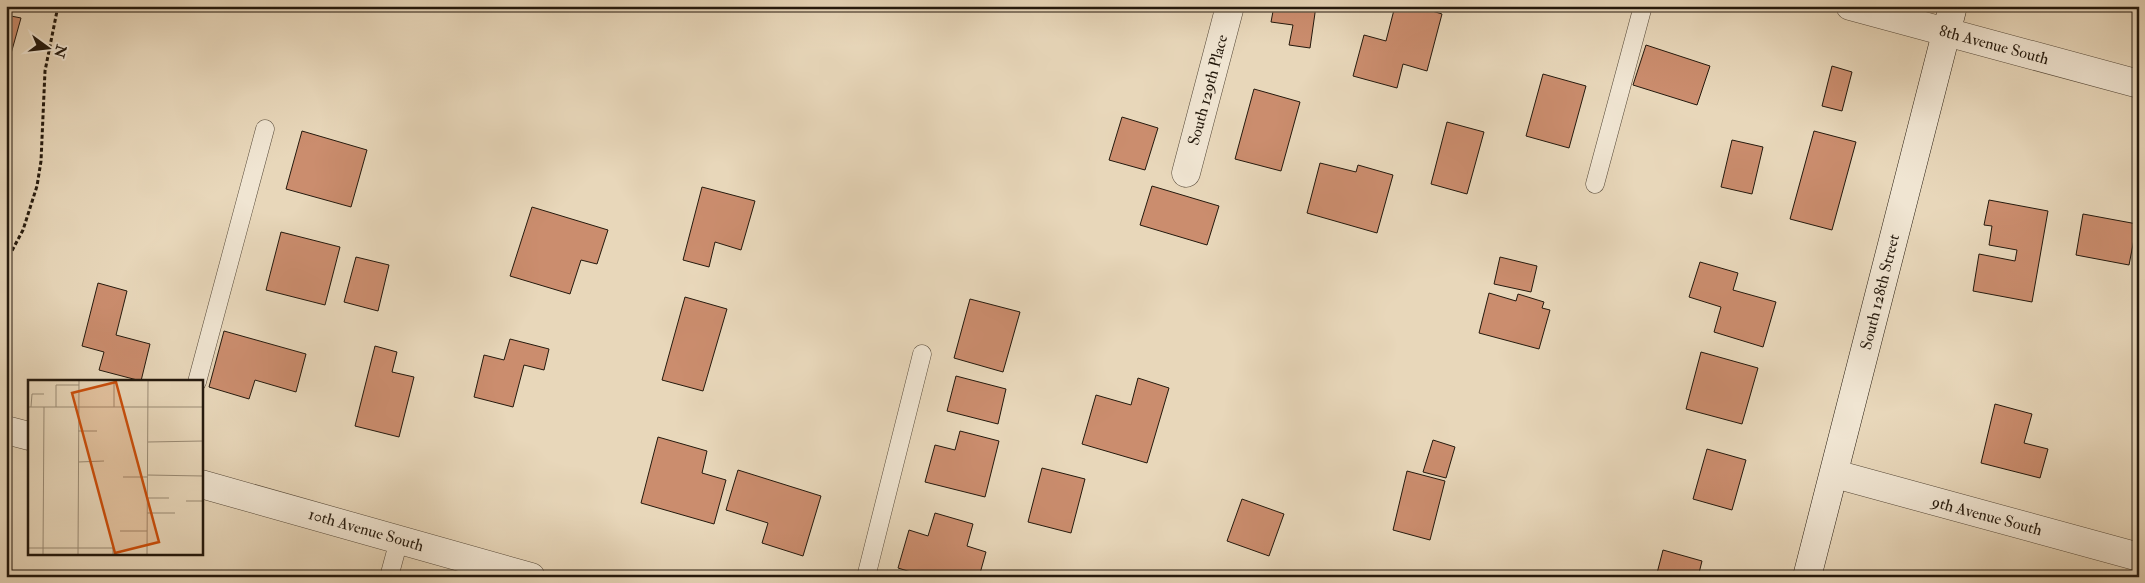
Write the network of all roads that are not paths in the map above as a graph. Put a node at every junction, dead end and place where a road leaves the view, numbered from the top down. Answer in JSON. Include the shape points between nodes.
{"nodes":[{"id":1,"x":1230,"y":6,"type":"edge"},
{"id":2,"x":1643,"y":6,"type":"edge"},
{"id":3,"x":1850,"y":6,"type":"edge"},
{"id":4,"x":1950,"y":19,"type":"edge"},
{"id":5,"x":2139,"y":84,"type":"edge"},
{"id":6,"x":265,"y":129,"type":"dead end"},
{"id":7,"x":1186,"y":173,"type":"dead end"},
{"id":8,"x":1596,"y":184,"type":"dead end"},
{"id":9,"x":922,"y":354,"type":"dead end"},
{"id":10,"x":198,"y":380,"type":"edge"},
{"id":11,"x":6,"y":430,"type":"edge"},
{"id":12,"x":28,"y":436,"type":"edge"},
{"id":13,"x":1835,"y":474,"type":"junction"},
{"id":14,"x":202,"y":484,"type":"edge"},
{"id":15,"x":398,"y":540,"type":"junction"},
{"id":16,"x":2139,"y":557,"type":"edge"},
{"id":17,"x":389,"y":577,"type":"edge"},
{"id":18,"x":531,"y":577,"type":"edge"},
{"id":19,"x":866,"y":577,"type":"edge"},
{"id":20,"x":1807,"y":577,"type":"edge"}],
"edges":[{"from":1,"to":7,"type":"street","name":"South 129th Place"},
{"from":2,"to":8,"type":"lane"},
{"from":3,"to":4,"type":"street","name":"8th Avenue South"},
{"from":4,"to":5,"type":"street","name":"8th Avenue South"},
{"from":4,"to":13,"type":"street","name":"South 128th Street"},
{"from":6,"to":10,"type":"lane"},
{"from":9,"to":19,"type":"lane"},
{"from":11,"to":12,"type":"street"},
{"from":13,"to":16,"type":"street","name":"9th Avenue South"},
{"from":13,"to":20,"type":"street","name":"South 128th Street"},
{"from":14,"to":15,"type":"street","name":"10th Avenue South"},
{"from":15,"to":17,"type":"lane"},
{"from":15,"to":18,"type":"street","name":"10th Avenue South"}]}
